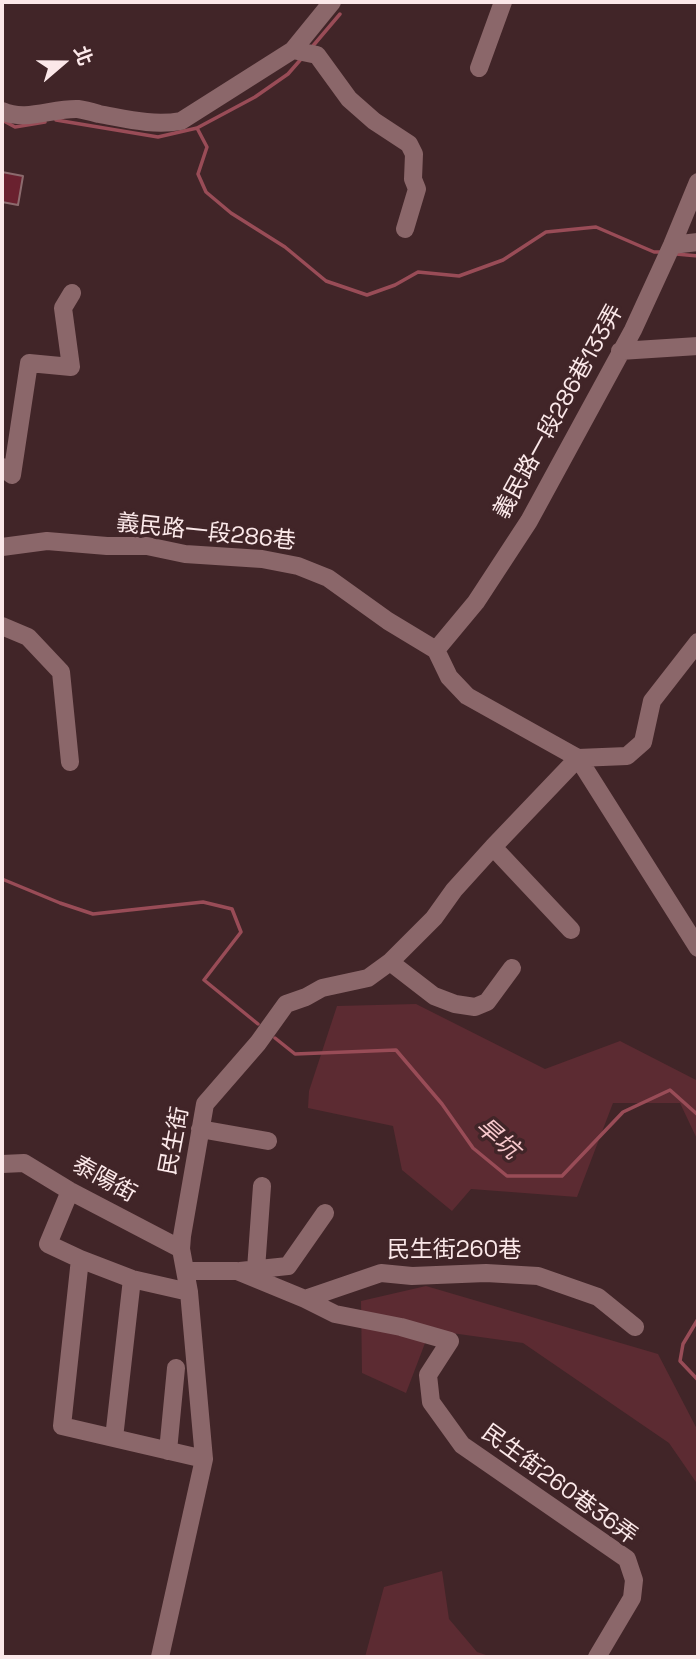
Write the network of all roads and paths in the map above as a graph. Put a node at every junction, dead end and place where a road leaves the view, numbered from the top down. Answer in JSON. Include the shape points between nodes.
{"nodes":[{"id":1,"x":332,"y":2,"type":"edge"},
{"id":2,"x":503,"y":2,"type":"edge"},
{"id":3,"x":293,"y":50,"type":"junction"},
{"id":4,"x":479,"y":68,"type":"dead end"},
{"id":5,"x":2,"y":111,"type":"edge"},
{"id":6,"x":698,"y":182,"type":"edge"},
{"id":7,"x":405,"y":229,"type":"dead end"},
{"id":8,"x":698,"y":242,"type":"edge"},
{"id":9,"x":670,"y":250,"type":"junction"},
{"id":10,"x":72,"y":293,"type":"dead end"},
{"id":11,"x":698,"y":346,"type":"edge"},
{"id":12,"x":620,"y":351,"type":"junction"},
{"id":13,"x":2,"y":467,"type":"edge"},
{"id":14,"x":2,"y":547,"type":"edge"},
{"id":15,"x":2,"y":626,"type":"edge"},
{"id":16,"x":698,"y":642,"type":"edge"},
{"id":17,"x":436,"y":650,"type":"junction"},
{"id":18,"x":578,"y":758,"type":"junction"},
{"id":19,"x":70,"y":762,"type":"dead end"},
{"id":20,"x":493,"y":847,"type":"junction"},
{"id":21,"x":571,"y":930,"type":"dead end"},
{"id":22,"x":698,"y":948,"type":"edge"},
{"id":23,"x":390,"y":962,"type":"junction"},
{"id":24,"x":512,"y":968,"type":"dead end"},
{"id":25,"x":201,"y":1129,"type":"junction"},
{"id":26,"x":268,"y":1141,"type":"dead end"},
{"id":27,"x":2,"y":1164,"type":"edge"},
{"id":28,"x":262,"y":1186,"type":"dead end"},
{"id":29,"x":70,"y":1191,"type":"junction"},
{"id":30,"x":326,"y":1213,"type":"dead end"},
{"id":31,"x":181,"y":1249,"type":"junction"},
{"id":32,"x":80,"y":1259,"type":"junction"},
{"id":33,"x":256,"y":1269,"type":"junction"},
{"id":34,"x":185,"y":1270,"type":"junction"},
{"id":35,"x":237,"y":1271,"type":"junction"},
{"id":36,"x":132,"y":1279,"type":"junction"},
{"id":37,"x":189,"y":1292,"type":"junction"},
{"id":38,"x":305,"y":1299,"type":"junction"},
{"id":39,"x":635,"y":1327,"type":"dead end"},
{"id":40,"x":176,"y":1368,"type":"dead end"},
{"id":41,"x":114,"y":1438,"type":"junction"},
{"id":42,"x":168,"y":1451,"type":"junction"},
{"id":43,"x":204,"y":1459,"type":"junction"},
{"id":44,"x":160,"y":1657,"type":"edge"},
{"id":45,"x":597,"y":1657,"type":"edge"}],
"edges":[{"from":1,"to":3,"type":"street"},
{"from":2,"to":4,"type":"street"},
{"from":3,"to":5,"type":"street","via":[[181,121],[149,123],[77,109],[22,115]]},
{"from":3,"to":7,"type":"street","via":[[317,55],[349,99],[409,144],[417,189]]},
{"from":6,"to":9,"type":"street","name":"義民路一段286巷133弄"},
{"from":8,"to":9,"type":"street"},
{"from":9,"to":12,"type":"street","name":"義民路一段286巷133弄"},
{"from":10,"to":13,"type":"street","via":[[63,308],[71,367],[29,363],[12,475]]},
{"from":11,"to":12,"type":"street"},
{"from":12,"to":17,"type":"street","name":"義民路一段286巷133弄","via":[[529,521],[476,602]]},
{"from":14,"to":17,"type":"street","name":"義民路一段286巷","via":[[47,541],[146,546],[298,566],[328,579]]},
{"from":15,"to":19,"type":"street","via":[[28,638],[61,672]]},
{"from":16,"to":18,"type":"street","via":[[652,701],[643,742],[627,756]]},
{"from":17,"to":18,"type":"street","via":[[449,677],[467,696]]},
{"from":18,"to":20,"type":"street","name":"民生街"},
{"from":18,"to":22,"type":"street"},
{"from":20,"to":21,"type":"street"},
{"from":20,"to":23,"type":"street","name":"民生街"},
{"from":23,"to":24,"type":"street","via":[[434,996],[475,1007],[487,1002]]},
{"from":23,"to":25,"type":"street","name":"民生街","via":[[369,978],[322,988],[286,1004],[205,1104]]},
{"from":25,"to":26,"type":"street"},
{"from":25,"to":31,"type":"street","name":"民生街"},
{"from":27,"to":29,"type":"street","name":"泰陽街","via":[[23,1163]]},
{"from":28,"to":33,"type":"street"},
{"from":29,"to":31,"type":"street","name":"泰陽街"},
{"from":29,"to":32,"type":"street","via":[[48,1244]]},
{"from":30,"to":33,"type":"street","via":[[288,1266]]},
{"from":31,"to":34,"type":"street","name":"民生街"},
{"from":32,"to":36,"type":"street"},
{"from":32,"to":41,"type":"street","via":[[62,1426]]},
{"from":33,"to":35,"type":"street"},
{"from":34,"to":35,"type":"street"},
{"from":34,"to":37,"type":"street","name":"民生街"},
{"from":35,"to":38,"type":"street"},
{"from":36,"to":37,"type":"street"},
{"from":36,"to":41,"type":"street"},
{"from":37,"to":43,"type":"street","name":"民生街"},
{"from":38,"to":39,"type":"street","name":"民生街260巷","via":[[381,1273],[538,1276],[598,1297]]},
{"from":38,"to":45,"type":"street","name":"民生街260巷36弄","via":[[335,1314],[450,1341],[428,1376],[431,1402],[462,1445],[627,1559],[634,1580],[632,1598]]},
{"from":40,"to":42,"type":"street"},
{"from":41,"to":42,"type":"street"},
{"from":42,"to":43,"type":"street"},
{"from":43,"to":44,"type":"street","name":"民生街"}]}
